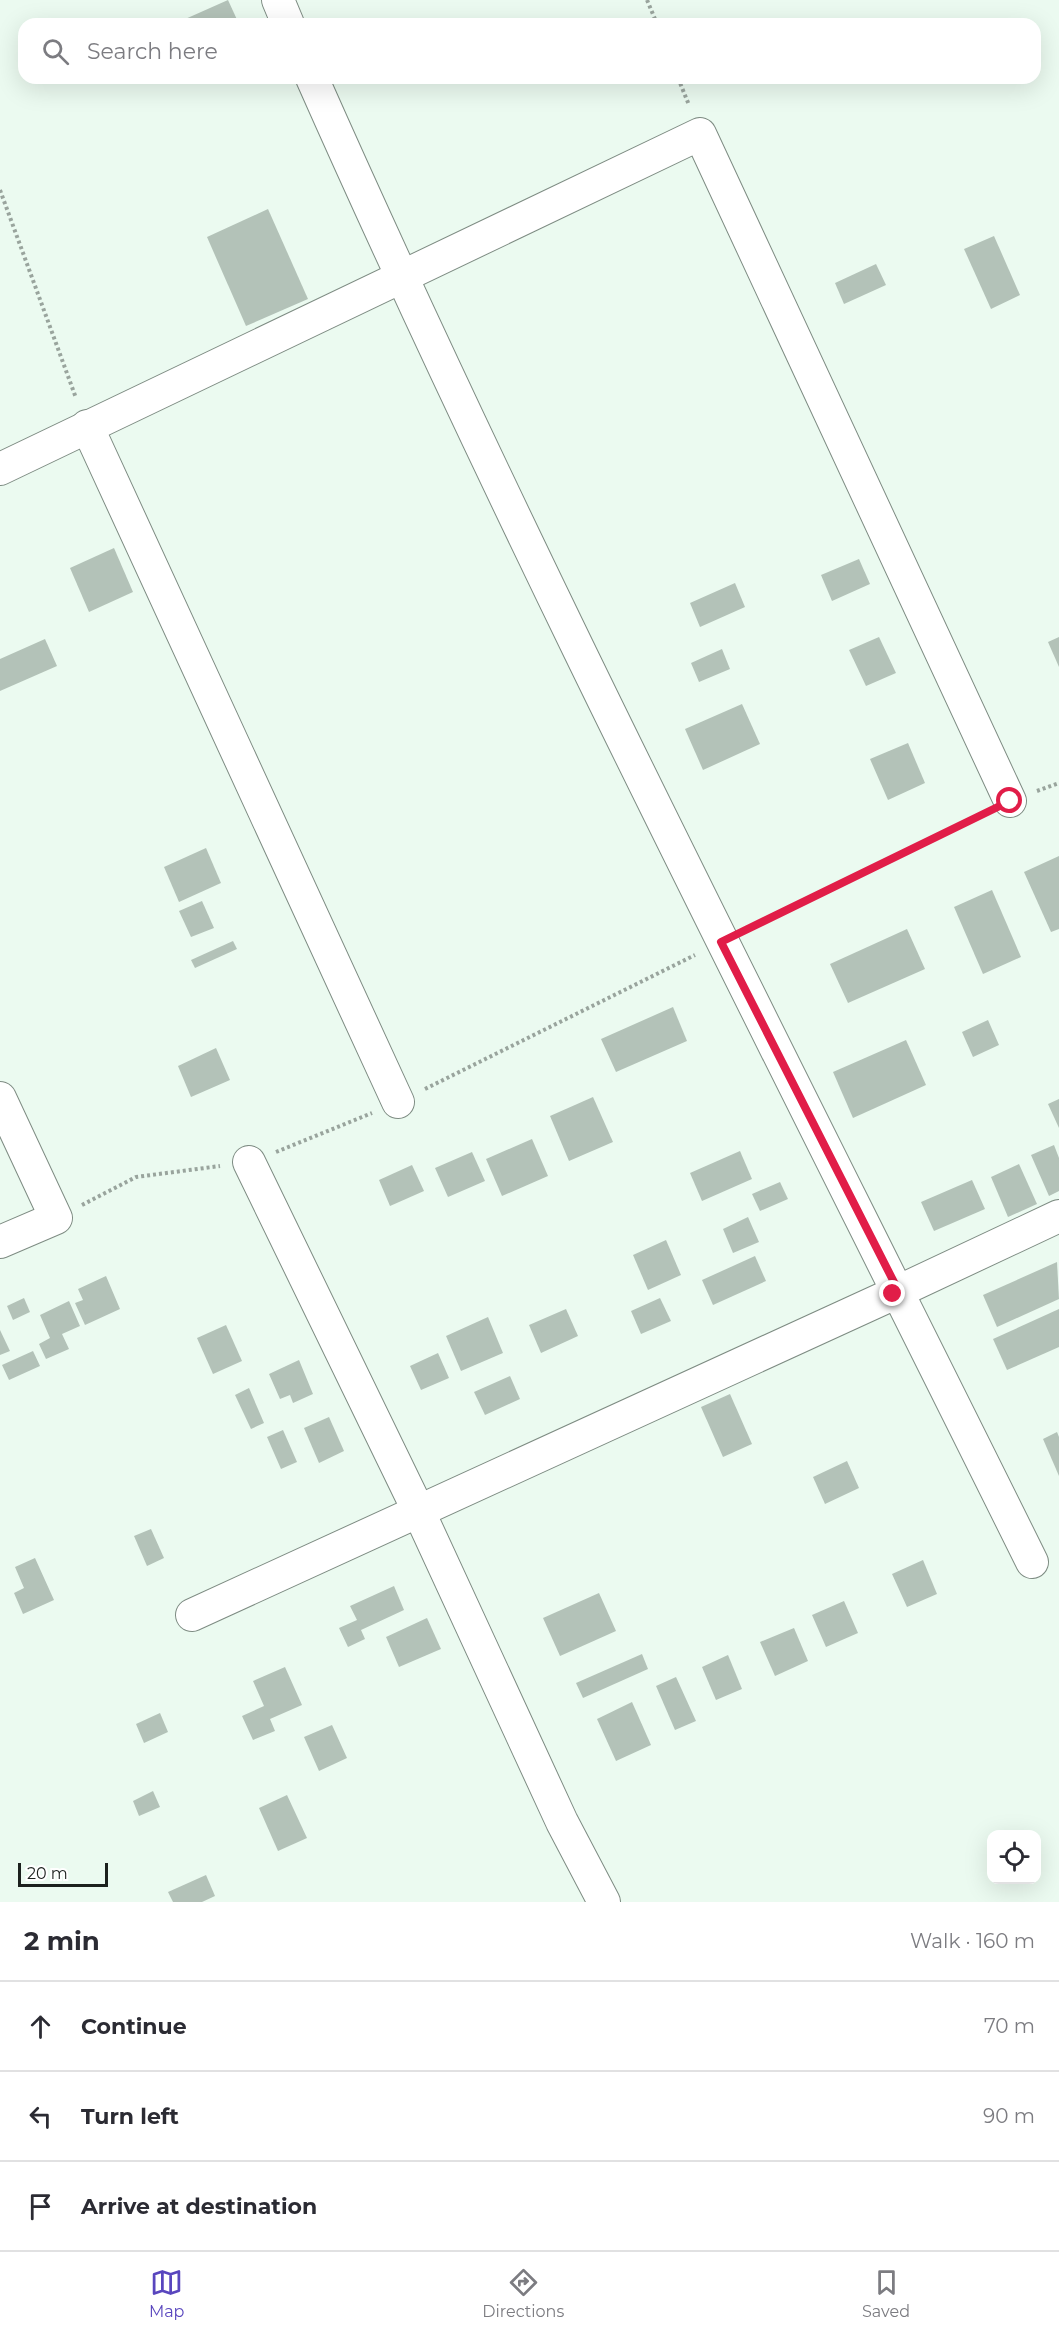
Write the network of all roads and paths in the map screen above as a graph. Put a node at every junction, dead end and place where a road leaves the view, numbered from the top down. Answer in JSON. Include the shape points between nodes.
{"nodes":[{"id":1,"x":278,"y":0,"type":"edge"},
{"id":2,"x":647,"y":0,"type":"edge"},
{"id":3,"x":286,"y":18,"type":"edge"},
{"id":4,"x":654,"y":18,"type":"edge"},
{"id":5,"x":315,"y":84,"type":"edge"},
{"id":6,"x":0,"y":190,"type":"edge"},
{"id":7,"x":401,"y":278,"type":"junction"},
{"id":8,"x":87,"y":426,"type":"junction"},
{"id":9,"x":0,"y":469,"type":"edge"},
{"id":10,"x":1059,"y":783,"type":"edge"},
{"id":11,"x":1010,"y":801,"type":"junction"},
{"id":12,"x":721,"y":942,"type":"junction"},
{"id":13,"x":0,"y":1098,"type":"edge"},
{"id":14,"x":398,"y":1102,"type":"junction"},
{"id":15,"x":249,"y":1162,"type":"junction"},
{"id":16,"x":1059,"y":1216,"type":"edge"},
{"id":17,"x":56,"y":1218,"type":"junction"},
{"id":18,"x":0,"y":1242,"type":"edge"},
{"id":19,"x":899,"y":1292,"type":"junction"},
{"id":20,"x":419,"y":1512,"type":"junction"},
{"id":21,"x":1032,"y":1562,"type":"dead end"},
{"id":22,"x":192,"y":1615,"type":"dead end"},
{"id":23,"x":604,"y":1902,"type":"edge"}],
"edges":[{"from":1,"to":3,"type":"street"},
{"from":2,"to":4,"type":"path"},
{"from":5,"to":7,"type":"street"},
{"from":6,"to":8,"type":"path"},
{"from":7,"to":8,"type":"street"},
{"from":7,"to":11,"type":"street","via":[[700,134]]},
{"from":7,"to":12,"type":"street"},
{"from":8,"to":9,"type":"street"},
{"from":8,"to":14,"type":"street"},
{"from":10,"to":11,"type":"path"},
{"from":11,"to":12,"type":"path"},
{"from":12,"to":14,"type":"path"},
{"from":12,"to":19,"type":"street"},
{"from":13,"to":17,"type":"street"},
{"from":14,"to":15,"type":"path"},
{"from":15,"to":17,"type":"path","via":[[135,1177]]},
{"from":15,"to":20,"type":"street"},
{"from":16,"to":19,"type":"street"},
{"from":17,"to":18,"type":"street"},
{"from":19,"to":20,"type":"street"},
{"from":19,"to":21,"type":"street"},
{"from":20,"to":22,"type":"street"},
{"from":20,"to":23,"type":"street","via":[[562,1822]]}]}
